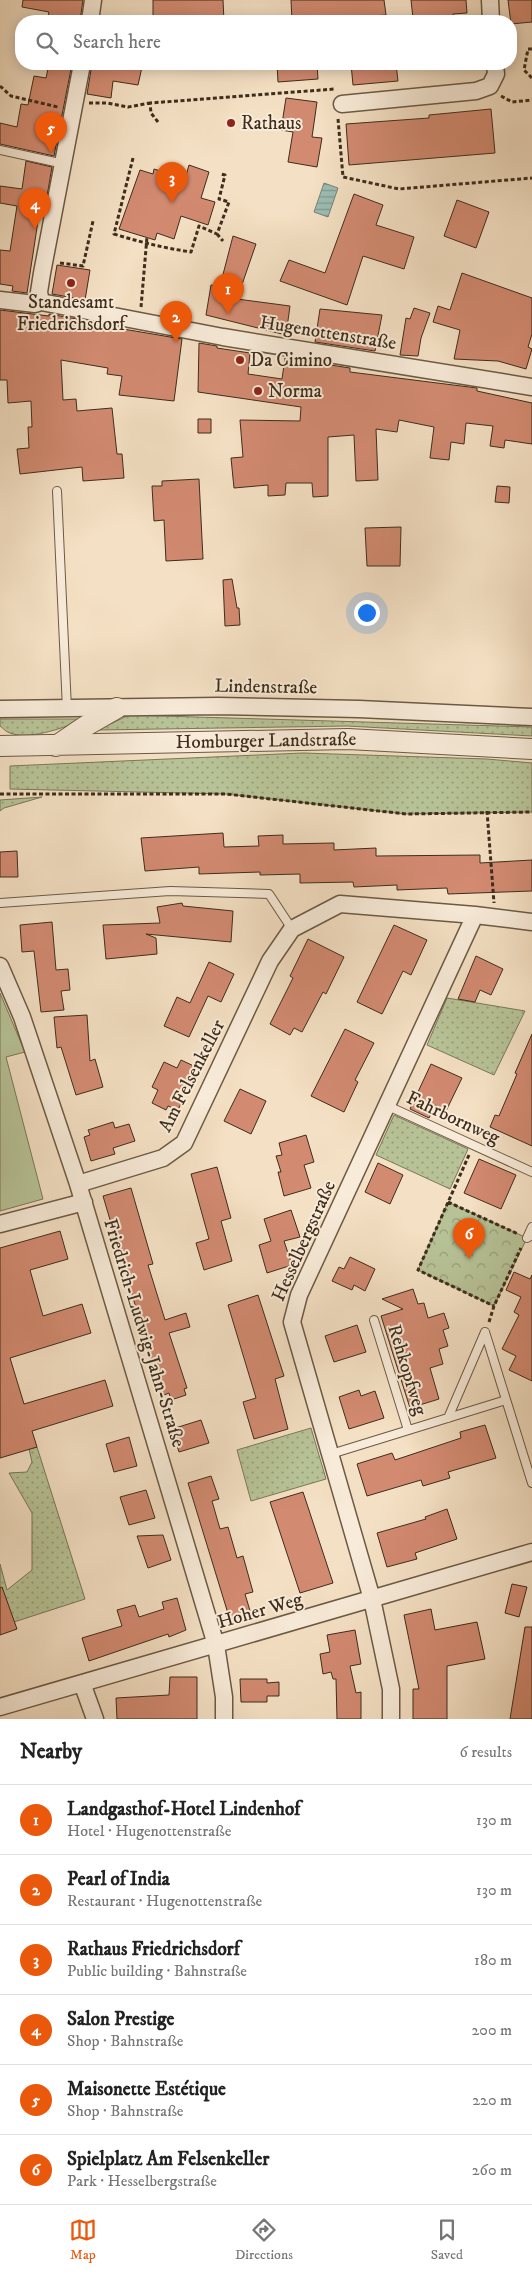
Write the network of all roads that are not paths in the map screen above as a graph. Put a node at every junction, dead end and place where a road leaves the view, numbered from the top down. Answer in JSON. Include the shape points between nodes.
{"nodes":[{"id":1,"x":93,"y":0,"type":"edge"},
{"id":2,"x":490,"y":0,"type":"edge"},
{"id":3,"x":91,"y":15,"type":"edge"},
{"id":4,"x":491,"y":15,"type":"edge"},
{"id":5,"x":81,"y":70,"type":"edge"},
{"id":6,"x":496,"y":70,"type":"edge"},
{"id":7,"x":339,"y":107,"type":"road end"},
{"id":8,"x":0,"y":150,"type":"edge"},
{"id":9,"x":64,"y":164,"type":"junction"},
{"id":10,"x":0,"y":300,"type":"edge"},
{"id":11,"x":41,"y":302,"type":"junction"},
{"id":12,"x":532,"y":387,"type":"edge"},
{"id":13,"x":57,"y":491,"type":"dead end"},
{"id":14,"x":117,"y":708,"type":"junction"},
{"id":15,"x":0,"y":709,"type":"edge"},
{"id":16,"x":67,"y":709,"type":"junction"},
{"id":17,"x":532,"y":717,"type":"edge"},
{"id":18,"x":0,"y":746,"type":"edge"},
{"id":19,"x":56,"y":746,"type":"junction"},
{"id":20,"x":532,"y":749,"type":"edge"},
{"id":21,"x":0,"y":902,"type":"edge"},
{"id":22,"x":475,"y":915,"type":"junction"},
{"id":23,"x":532,"y":922,"type":"edge"},
{"id":24,"x":292,"y":929,"type":"junction"},
{"id":25,"x":0,"y":966,"type":"edge"},
{"id":26,"x":388,"y":1106,"type":"junction"},
{"id":27,"x":532,"y":1172,"type":"edge"},
{"id":28,"x":78,"y":1184,"type":"junction"},
{"id":29,"x":84,"y":1202,"type":"junction"},
{"id":30,"x":0,"y":1224,"type":"edge"},
{"id":31,"x":532,"y":1227,"type":"edge"},
{"id":32,"x":529,"y":1236,"type":"edge"},
{"id":33,"x":374,"y":1320,"type":"dead end"},
{"id":34,"x":506,"y":1400,"type":"junction"},
{"id":35,"x":448,"y":1418,"type":"junction"},
{"id":36,"x":408,"y":1430,"type":"junction"},
{"id":37,"x":331,"y":1454,"type":"junction"},
{"id":38,"x":532,"y":1483,"type":"edge"},
{"id":39,"x":532,"y":1552,"type":"edge"},
{"id":40,"x":372,"y":1599,"type":"junction"},
{"id":41,"x":216,"y":1645,"type":"junction"},
{"id":42,"x":82,"y":1683,"type":"junction"},
{"id":43,"x":0,"y":1707,"type":"edge"},
{"id":44,"x":95,"y":1719,"type":"edge"},
{"id":45,"x":224,"y":1719,"type":"edge"},
{"id":46,"x":391,"y":1719,"type":"edge"}],
"edges":[{"from":1,"to":3,"type":"street"},
{"from":2,"to":4,"type":"street"},
{"from":5,"to":9,"type":"street"},
{"from":6,"to":7,"type":"street","via":[[490,86],[476,91]]},
{"from":8,"to":9,"type":"lane"},
{"from":9,"to":11,"type":"street","via":[[44,260],[39,292]]},
{"from":10,"to":11,"type":"street","name":"Hugenottenstraße"},
{"from":11,"to":12,"type":"street","name":"Hugenottenstraße","via":[[140,322]]},
{"from":13,"to":16,"type":"lane"},
{"from":14,"to":16,"type":"street","name":"Lindenstraße"},
{"from":14,"to":17,"type":"street","name":"Lindenstraße","via":[[349,708]]},
{"from":14,"to":19,"type":"street"},
{"from":15,"to":16,"type":"street","name":"Lindenstraße"},
{"from":18,"to":19,"type":"street","name":"Homburger Landstraße"},
{"from":19,"to":20,"type":"street","name":"Homburger Landstraße","via":[[348,739]]},
{"from":21,"to":24,"type":"lane","via":[[170,891],[269,894]]},
{"from":22,"to":23,"type":"street","name":"Am Felsenkeller"},
{"from":22,"to":24,"type":"street","name":"Am Felsenkeller","via":[[340,904]]},
{"from":22,"to":26,"type":"street","name":"Hesselbergstraße"},
{"from":24,"to":28,"type":"street","name":"Am Felsenkeller","via":[[270,961],[184,1144],[163,1158]]},
{"from":25,"to":28,"type":"street","name":"Friedrich-Ludwig-Jahn-Straße","via":[[22,1017]]},
{"from":26,"to":27,"type":"lane","name":"Fahrbornweg"},
{"from":26,"to":37,"type":"street","name":"Hesselbergstraße","via":[[298,1295],[292,1322]]},
{"from":28,"to":29,"type":"street","name":"Friedrich-Ludwig-Jahn-Straße"},
{"from":29,"to":30,"type":"street"},
{"from":29,"to":41,"type":"street","name":"Friedrich-Ludwig-Jahn-Straße"},
{"from":31,"to":32,"type":"lane"},
{"from":33,"to":36,"type":"lane","name":"Rehkopfweg"},
{"from":34,"to":35,"type":"lane","name":"Rehkopfweg"},
{"from":34,"to":35,"type":"lane","via":[[485,1332]]},
{"from":34,"to":38,"type":"lane"},
{"from":35,"to":36,"type":"lane","name":"Rehkopfweg"},
{"from":36,"to":37,"type":"lane","name":"Rehkopfweg"},
{"from":37,"to":40,"type":"street","name":"Hesselbergstraße"},
{"from":39,"to":40,"type":"street","name":"Hoher Weg"},
{"from":40,"to":41,"type":"street","name":"Hoher Weg"},
{"from":40,"to":46,"type":"street","name":"Hesselbergstraße","via":[[391,1689]]},
{"from":41,"to":42,"type":"street","name":"Hoher Weg"},
{"from":41,"to":45,"type":"street","name":"Friedrich-Ludwig-Jahn-Straße"},
{"from":42,"to":43,"type":"street","name":"Hoher Weg"},
{"from":42,"to":44,"type":"street"}]}
